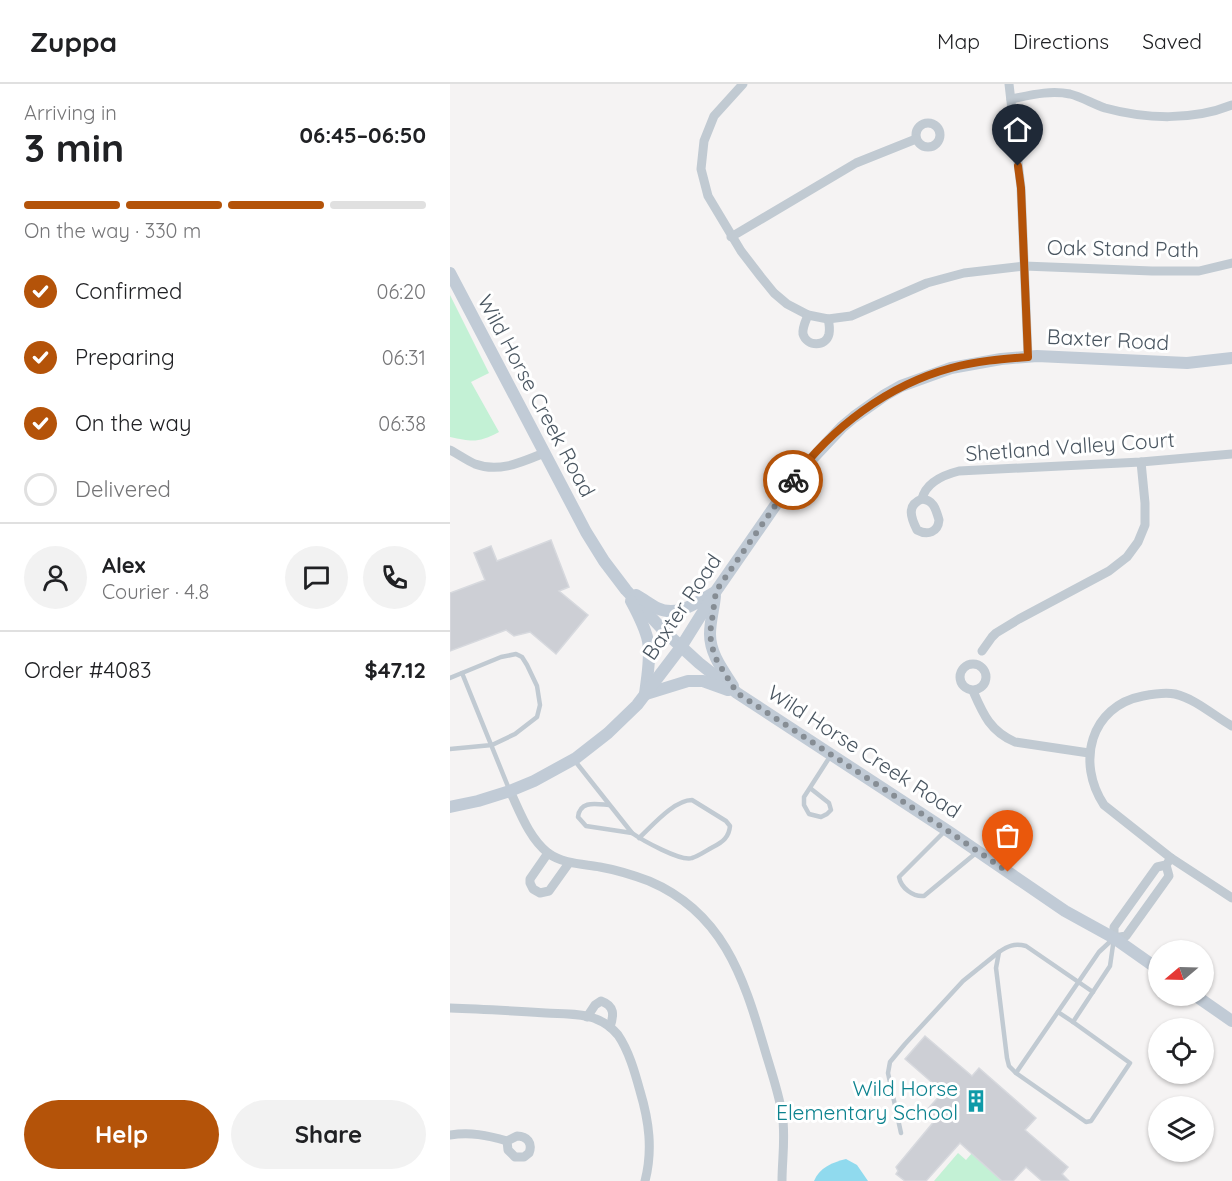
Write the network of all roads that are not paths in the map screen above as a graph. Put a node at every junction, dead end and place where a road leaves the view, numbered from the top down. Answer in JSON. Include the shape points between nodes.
{"nodes":[{"id":1,"x":743,"y":84,"type":"edge"},
{"id":2,"x":1009,"y":84,"type":"edge"},
{"id":3,"x":1011,"y":99,"type":"junction"},
{"id":4,"x":1232,"y":105,"type":"edge"},
{"id":5,"x":916,"y":139,"type":"dead end"},
{"id":6,"x":731,"y":237,"type":"junction"},
{"id":7,"x":1232,"y":263,"type":"edge"},
{"id":8,"x":1024,"y":266,"type":"junction"},
{"id":9,"x":450,"y":273,"type":"edge"},
{"id":10,"x":808,"y":315,"type":"junction"},
{"id":11,"x":828,"y":319,"type":"junction"},
{"id":12,"x":1028,"y":357,"type":"junction"},
{"id":13,"x":1232,"y":358,"type":"edge"},
{"id":14,"x":450,"y":450,"type":"edge"},
{"id":15,"x":544,"y":453,"type":"junction"},
{"id":16,"x":1232,"y":454,"type":"edge"},
{"id":17,"x":1141,"y":462,"type":"junction"},
{"id":18,"x":922,"y":499,"type":"dead end"},
{"id":19,"x":626,"y":590,"type":"junction"},
{"id":20,"x":716,"y":591,"type":"junction"},
{"id":21,"x":681,"y":647,"type":"junction"},
{"id":22,"x":976,"y":664,"type":"junction"},
{"id":23,"x":462,"y":673,"type":"junction"},
{"id":24,"x":450,"y":678,"type":"edge"},
{"id":25,"x":973,"y":691,"type":"junction"},
{"id":26,"x":737,"y":693,"type":"junction"},
{"id":27,"x":645,"y":694,"type":"junction"},
{"id":28,"x":1232,"y":726,"type":"edge"},
{"id":29,"x":492,"y":745,"type":"junction"},
{"id":30,"x":450,"y":749,"type":"edge"},
{"id":31,"x":1089,"y":753,"type":"junction"},
{"id":32,"x":831,"y":756,"type":"junction"},
{"id":33,"x":573,"y":759,"type":"junction"},
{"id":34,"x":810,"y":788,"type":"junction"},
{"id":35,"x":510,"y":791,"type":"junction"},
{"id":36,"x":609,"y":805,"type":"junction"},
{"id":37,"x":450,"y":807,"type":"edge"},
{"id":38,"x":946,"y":830,"type":"junction"},
{"id":39,"x":632,"y":832,"type":"junction"},
{"id":40,"x":639,"y":838,"type":"junction"},
{"id":41,"x":978,"y":851,"type":"junction"},
{"id":42,"x":548,"y":853,"type":"junction"},
{"id":43,"x":1168,"y":861,"type":"junction"},
{"id":44,"x":569,"y":863,"type":"junction"},
{"id":45,"x":1232,"y":898,"type":"edge"},
{"id":46,"x":1114,"y":938,"type":"junction"},
{"id":47,"x":999,"y":952,"type":"junction"},
{"id":48,"x":1148,"y":962,"type":"edge"},
{"id":49,"x":1079,"y":982,"type":"junction"},
{"id":50,"x":1093,"y":992,"type":"junction"},
{"id":51,"x":1210,"y":1006,"type":"edge"},
{"id":52,"x":450,"y":1008,"type":"edge"},
{"id":53,"x":1059,"y":1012,"type":"junction"},
{"id":54,"x":587,"y":1017,"type":"junction"},
{"id":55,"x":1232,"y":1021,"type":"edge"},
{"id":56,"x":1073,"y":1022,"type":"junction"},
{"id":57,"x":610,"y":1028,"type":"junction"},
{"id":58,"x":1016,"y":1073,"type":"junction"},
{"id":59,"x":901,"y":1134,"type":"dead end"},
{"id":60,"x":450,"y":1135,"type":"edge"},
{"id":61,"x":507,"y":1141,"type":"dead end"},
{"id":62,"x":645,"y":1181,"type":"edge"},
{"id":63,"x":782,"y":1181,"type":"edge"}],
"edges":[{"from":1,"to":6,"type":"street","name":"Oak Stand Path","via":[[714,116],[704,141],[702,169],[708,196]]},
{"from":2,"to":3,"type":"street"},
{"from":3,"to":4,"type":"street","via":[[1044,93],[1072,94],[1101,107],[1149,117],[1205,113]]},
{"from":3,"to":8,"type":"street","via":[[1021,188]]},
{"from":5,"to":6,"type":"street","via":[[856,164]]},
{"from":6,"to":10,"type":"street","name":"Oak Stand Path","via":[[774,292]]},
{"from":7,"to":8,"type":"street","name":"Oak Stand Path","via":[[1198,271]]},
{"from":8,"to":11,"type":"street","name":"Oak Stand Path","via":[[964,273],[927,283],[851,316]]},
{"from":8,"to":12,"type":"street"},
{"from":9,"to":15,"type":"main road","name":"Wild Horse Creek Road"},
{"from":10,"to":11,"type":"street","name":"Oak Stand Path"},
{"from":10,"to":11,"type":"street","via":[[803,330],[812,343],[828,338]]},
{"from":12,"to":13,"type":"main road","name":"Baxter Road","via":[[1187,363]]},
{"from":12,"to":20,"type":"main road","name":"Baxter Road","via":[[979,362],[943,371],[901,386],[854,417],[795,477]]},
{"from":14,"to":15,"type":"street","via":[[487,467],[517,464]]},
{"from":15,"to":19,"type":"main road","name":"Wild Horse Creek Road","via":[[586,532]]},
{"from":16,"to":17,"type":"street","name":"Shetland Valley Court"},
{"from":17,"to":18,"type":"street","name":"Shetland Valley Court","via":[[959,471],[934,482]]},
{"from":17,"to":22,"type":"street","via":[[1145,525],[1127,557],[1109,571],[996,633]]},
{"from":19,"to":20,"type":"main road","via":[[659,609],[671,611],[685,609]]},
{"from":19,"to":21,"type":"main road","name":"Wild Horse Creek Road"},
{"from":19,"to":27,"type":"main road","via":[[649,643]]},
{"from":20,"to":21,"type":"main road","name":"Baxter Road"},
{"from":20,"to":26,"type":"main road","via":[[712,647]]},
{"from":21,"to":26,"type":"main road","name":"Wild Horse Creek Road"},
{"from":21,"to":27,"type":"main road","name":"Baxter Road"},
{"from":22,"to":25,"type":"street","via":[[984,670],[986,682]]},
{"from":22,"to":25,"type":"street","via":[[966,666],[960,677],[962,685]]},
{"from":23,"to":24,"type":"lane"},
{"from":23,"to":29,"type":"lane"},
{"from":23,"to":29,"type":"lane","via":[[516,654],[522,657],[537,686],[537,717]]},
{"from":25,"to":31,"type":"street","via":[[989,724],[1005,738]]},
{"from":26,"to":27,"type":"main road","via":[[703,681],[688,681]]},
{"from":26,"to":32,"type":"main road","name":"Wild Horse Creek Road"},
{"from":27,"to":33,"type":"main road","name":"Baxter Road","via":[[608,733]]},
{"from":28,"to":31,"type":"street","via":[[1185,697],[1162,693],[1142,696],[1122,702],[1112,710],[1098,727]]},
{"from":29,"to":30,"type":"lane"},
{"from":29,"to":35,"type":"lane"},
{"from":31,"to":43,"type":"street","via":[[1096,795]]},
{"from":32,"to":34,"type":"lane"},
{"from":32,"to":38,"type":"main road","name":"Wild Horse Creek Road"},
{"from":33,"to":35,"type":"main road","name":"Baxter Road"},
{"from":33,"to":36,"type":"lane"},
{"from":34,"to":34,"type":"lane","via":[[804,805],[809,814],[822,818],[831,810],[829,803]]},
{"from":35,"to":37,"type":"main road","name":"Baxter Road"},
{"from":35,"to":42,"type":"street","via":[[522,818]]},
{"from":36,"to":39,"type":"lane"},
{"from":36,"to":39,"type":"lane","via":[[585,806],[580,808],[578,817],[586,826]]},
{"from":38,"to":41,"type":"main road","name":"Wild Horse Creek Road"},
{"from":38,"to":41,"type":"lane","via":[[899,877],[906,889],[918,897]]},
{"from":39,"to":40,"type":"lane"},
{"from":40,"to":40,"type":"lane","via":[[692,859],[726,838],[730,826],[687,800],[677,804]]},
{"from":41,"to":46,"type":"main road","name":"Wild Horse Creek Road","via":[[1065,911]]},
{"from":42,"to":44,"type":"street"},
{"from":42,"to":44,"type":"street","via":[[530,879],[538,892],[549,891]]},
{"from":43,"to":45,"type":"street"},
{"from":43,"to":46,"type":"street","via":[[1157,867],[1114,927]]},
{"from":43,"to":46,"type":"street","via":[[1169,876],[1126,936]]},
{"from":44,"to":63,"type":"street","via":[[623,872],[673,893],[711,926],[728,950],[757,1024],[782,1114]]},
{"from":46,"to":48,"type":"main road","name":"Wild Horse Creek Road"},
{"from":46,"to":49,"type":"lane","via":[[1099,952]]},
{"from":46,"to":50,"type":"lane","via":[[1110,966]]},
{"from":47,"to":49,"type":"lane","via":[[1009,945],[1026,946]]},
{"from":47,"to":58,"type":"lane","via":[[996,968],[1007,1058]]},
{"from":47,"to":59,"type":"lane","via":[[963,981],[890,1062],[888,1072]]},
{"from":49,"to":50,"type":"lane"},
{"from":49,"to":53,"type":"lane"},
{"from":50,"to":56,"type":"lane"},
{"from":51,"to":55,"type":"main road"},
{"from":52,"to":54,"type":"street"},
{"from":53,"to":56,"type":"lane"},
{"from":53,"to":58,"type":"lane"},
{"from":54,"to":57,"type":"street"},
{"from":54,"to":57,"type":"street","via":[[601,1001],[613,1010]]},
{"from":56,"to":58,"type":"lane","via":[[1130,1063],[1091,1121],[1086,1122]]},
{"from":57,"to":62,"type":"street","via":[[629,1057],[644,1103],[650,1143]]},
{"from":60,"to":61,"type":"street","via":[[475,1134]]}]}
